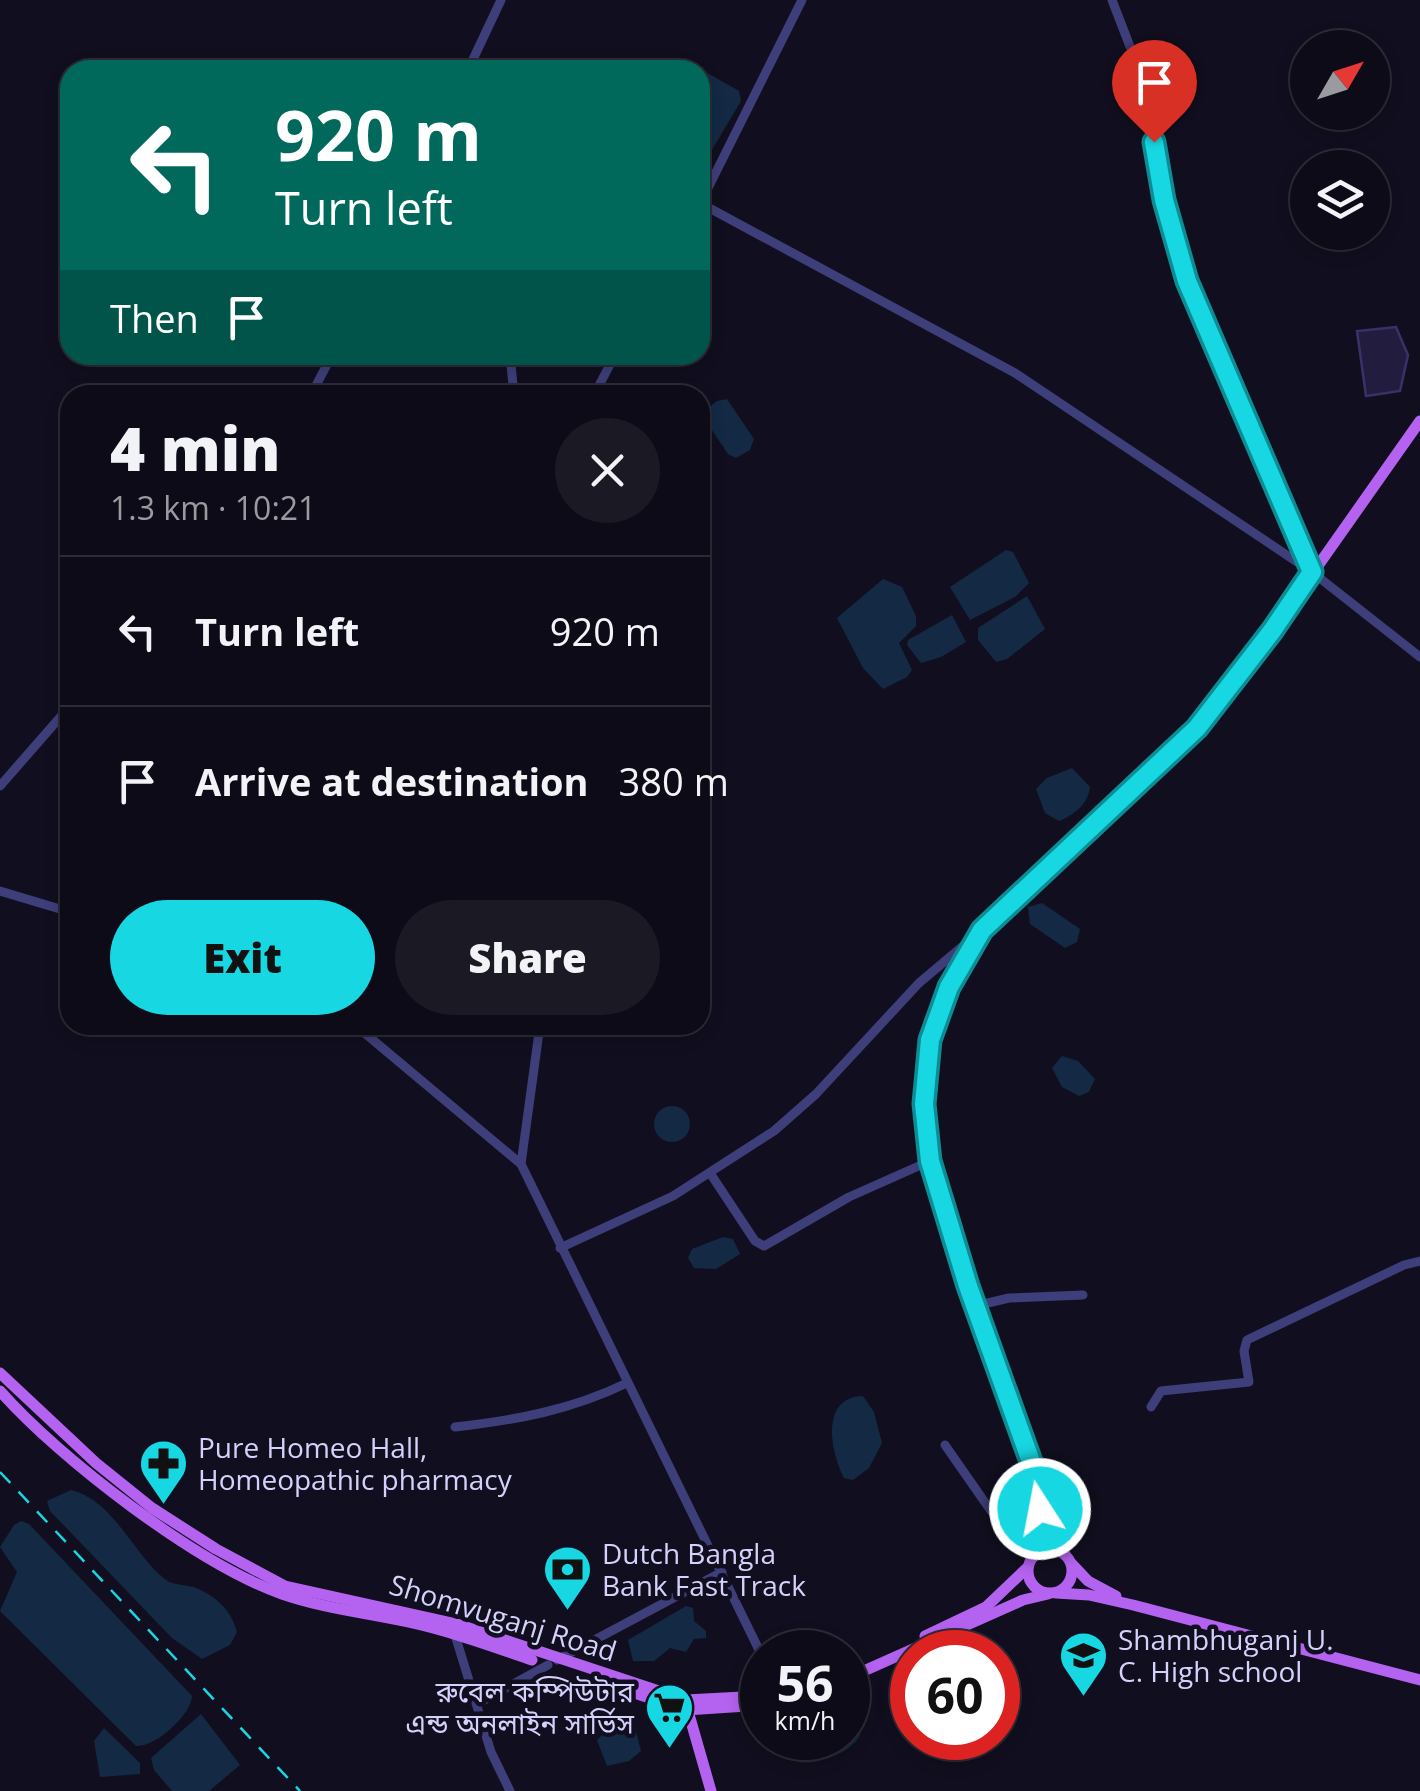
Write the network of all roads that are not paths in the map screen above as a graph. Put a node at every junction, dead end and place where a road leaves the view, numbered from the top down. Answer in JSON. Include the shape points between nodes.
{"nodes":[{"id":1,"x":501,"y":0,"type":"edge"},
{"id":2,"x":802,"y":0,"type":"edge"},
{"id":3,"x":1112,"y":0,"type":"edge"},
{"id":4,"x":473,"y":60,"type":"edge"},
{"id":5,"x":710,"y":182,"type":"edge"},
{"id":6,"x":710,"y":208,"type":"edge"},
{"id":7,"x":1420,"y":422,"type":"edge"},
{"id":8,"x":1312,"y":572,"type":"junction"},
{"id":9,"x":1420,"y":656,"type":"edge"},
{"id":10,"x":60,"y":717,"type":"edge"},
{"id":11,"x":0,"y":786,"type":"edge"},
{"id":12,"x":0,"y":891,"type":"edge"},
{"id":13,"x":60,"y":909,"type":"edge"},
{"id":14,"x":982,"y":930,"type":"junction"},
{"id":15,"x":367,"y":1035,"type":"edge"},
{"id":16,"x":539,"y":1035,"type":"edge"},
{"id":17,"x":930,"y":1161,"type":"junction"},
{"id":18,"x":521,"y":1164,"type":"junction"},
{"id":19,"x":710,"y":1173,"type":"junction"},
{"id":20,"x":560,"y":1248,"type":"junction"},
{"id":21,"x":1420,"y":1261,"type":"edge"},
{"id":22,"x":1083,"y":1296,"type":"dead end"},
{"id":23,"x":975,"y":1306,"type":"junction"},
{"id":24,"x":0,"y":1373,"type":"edge"},
{"id":25,"x":628,"y":1384,"type":"junction"},
{"id":26,"x":0,"y":1391,"type":"edge"},
{"id":27,"x":1152,"y":1407,"type":"dead end"},
{"id":28,"x":455,"y":1427,"type":"dead end"},
{"id":29,"x":945,"y":1445,"type":"dead end"},
{"id":30,"x":1039,"y":1484,"type":"junction"},
{"id":31,"x":1067,"y":1558,"type":"junction"},
{"id":32,"x":1031,"y":1559,"type":"junction"},
{"id":33,"x":722,"y":1572,"type":"junction"},
{"id":34,"x":1052,"y":1594,"type":"junction"},
{"id":35,"x":1133,"y":1605,"type":"junction"},
{"id":36,"x":750,"y":1630,"type":"edge"},
{"id":37,"x":455,"y":1635,"type":"junction"},
{"id":38,"x":552,"y":1663,"type":"junction"},
{"id":39,"x":870,"y":1664,"type":"edge"},
{"id":40,"x":870,"y":1666,"type":"edge"},
{"id":41,"x":1420,"y":1680,"type":"edge"},
{"id":42,"x":740,"y":1699,"type":"edge"},
{"id":43,"x":477,"y":1704,"type":"junction"},
{"id":44,"x":686,"y":1705,"type":"junction"},
{"id":45,"x":740,"y":1705,"type":"edge"},
{"id":46,"x":510,"y":1791,"type":"edge"},
{"id":47,"x":711,"y":1791,"type":"edge"}],
"edges":[{"from":1,"to":4,"type":"street"},
{"from":2,"to":5,"type":"street"},
{"from":3,"to":8,"type":"street","via":[[1143,80],[1164,200],[1187,281]]},
{"from":6,"to":8,"type":"street","via":[[1014,374]]},
{"from":7,"to":8,"type":"main road"},
{"from":8,"to":9,"type":"street"},
{"from":8,"to":14,"type":"main road","via":[[1197,728]]},
{"from":10,"to":11,"type":"street"},
{"from":12,"to":13,"type":"street"},
{"from":14,"to":17,"type":"main road","via":[[949,987],[930,1040],[924,1104]]},
{"from":14,"to":19,"type":"street","via":[[919,983],[816,1094]]},
{"from":15,"to":18,"type":"street"},
{"from":16,"to":18,"type":"street"},
{"from":17,"to":19,"type":"street","via":[[849,1196],[764,1246]]},
{"from":17,"to":23,"type":"main road"},
{"from":18,"to":20,"type":"street"},
{"from":19,"to":20,"type":"street"},
{"from":20,"to":25,"type":"street"},
{"from":21,"to":27,"type":"street","via":[[1247,1340],[1249,1382],[1162,1391]]},
{"from":22,"to":23,"type":"street"},
{"from":23,"to":30,"type":"main road"},
{"from":24,"to":38,"type":"main road","name":"Shomvuganj Road","via":[[152,1508],[285,1586],[456,1624]]},
{"from":25,"to":28,"type":"street","via":[[538,1416]]},
{"from":25,"to":33,"type":"street"},
{"from":26,"to":37,"type":"main road","name":"Shomvuganj Road","via":[[162,1528],[246,1578],[286,1596]]},
{"from":29,"to":32,"type":"street"},
{"from":30,"to":31,"type":"main road"},
{"from":30,"to":32,"type":"main road"},
{"from":31,"to":32,"type":"main road","via":[[1047,1549]]},
{"from":31,"to":34,"type":"main road","via":[[1070,1580]]},
{"from":31,"to":35,"type":"main road","via":[[1088,1580]]},
{"from":32,"to":34,"type":"main road","via":[[1034,1588]]},
{"from":32,"to":39,"type":"main road","via":[[986,1607]]},
{"from":33,"to":36,"type":"street"},
{"from":33,"to":38,"type":"street"},
{"from":34,"to":35,"type":"main road"},
{"from":34,"to":40,"type":"main road","via":[[1023,1600]]},
{"from":35,"to":41,"type":"main road"},
{"from":37,"to":38,"type":"main road","name":"Shomvuganj Road"},
{"from":37,"to":43,"type":"street"},
{"from":38,"to":43,"type":"street"},
{"from":38,"to":44,"type":"main road","name":"Shomvuganj Road"},
{"from":42,"to":44,"type":"main road","name":"Shomvuganj Road"},
{"from":43,"to":46,"type":"street"},
{"from":44,"to":45,"type":"main road","name":"Shomvuganj Road"},
{"from":44,"to":47,"type":"main road"}]}
